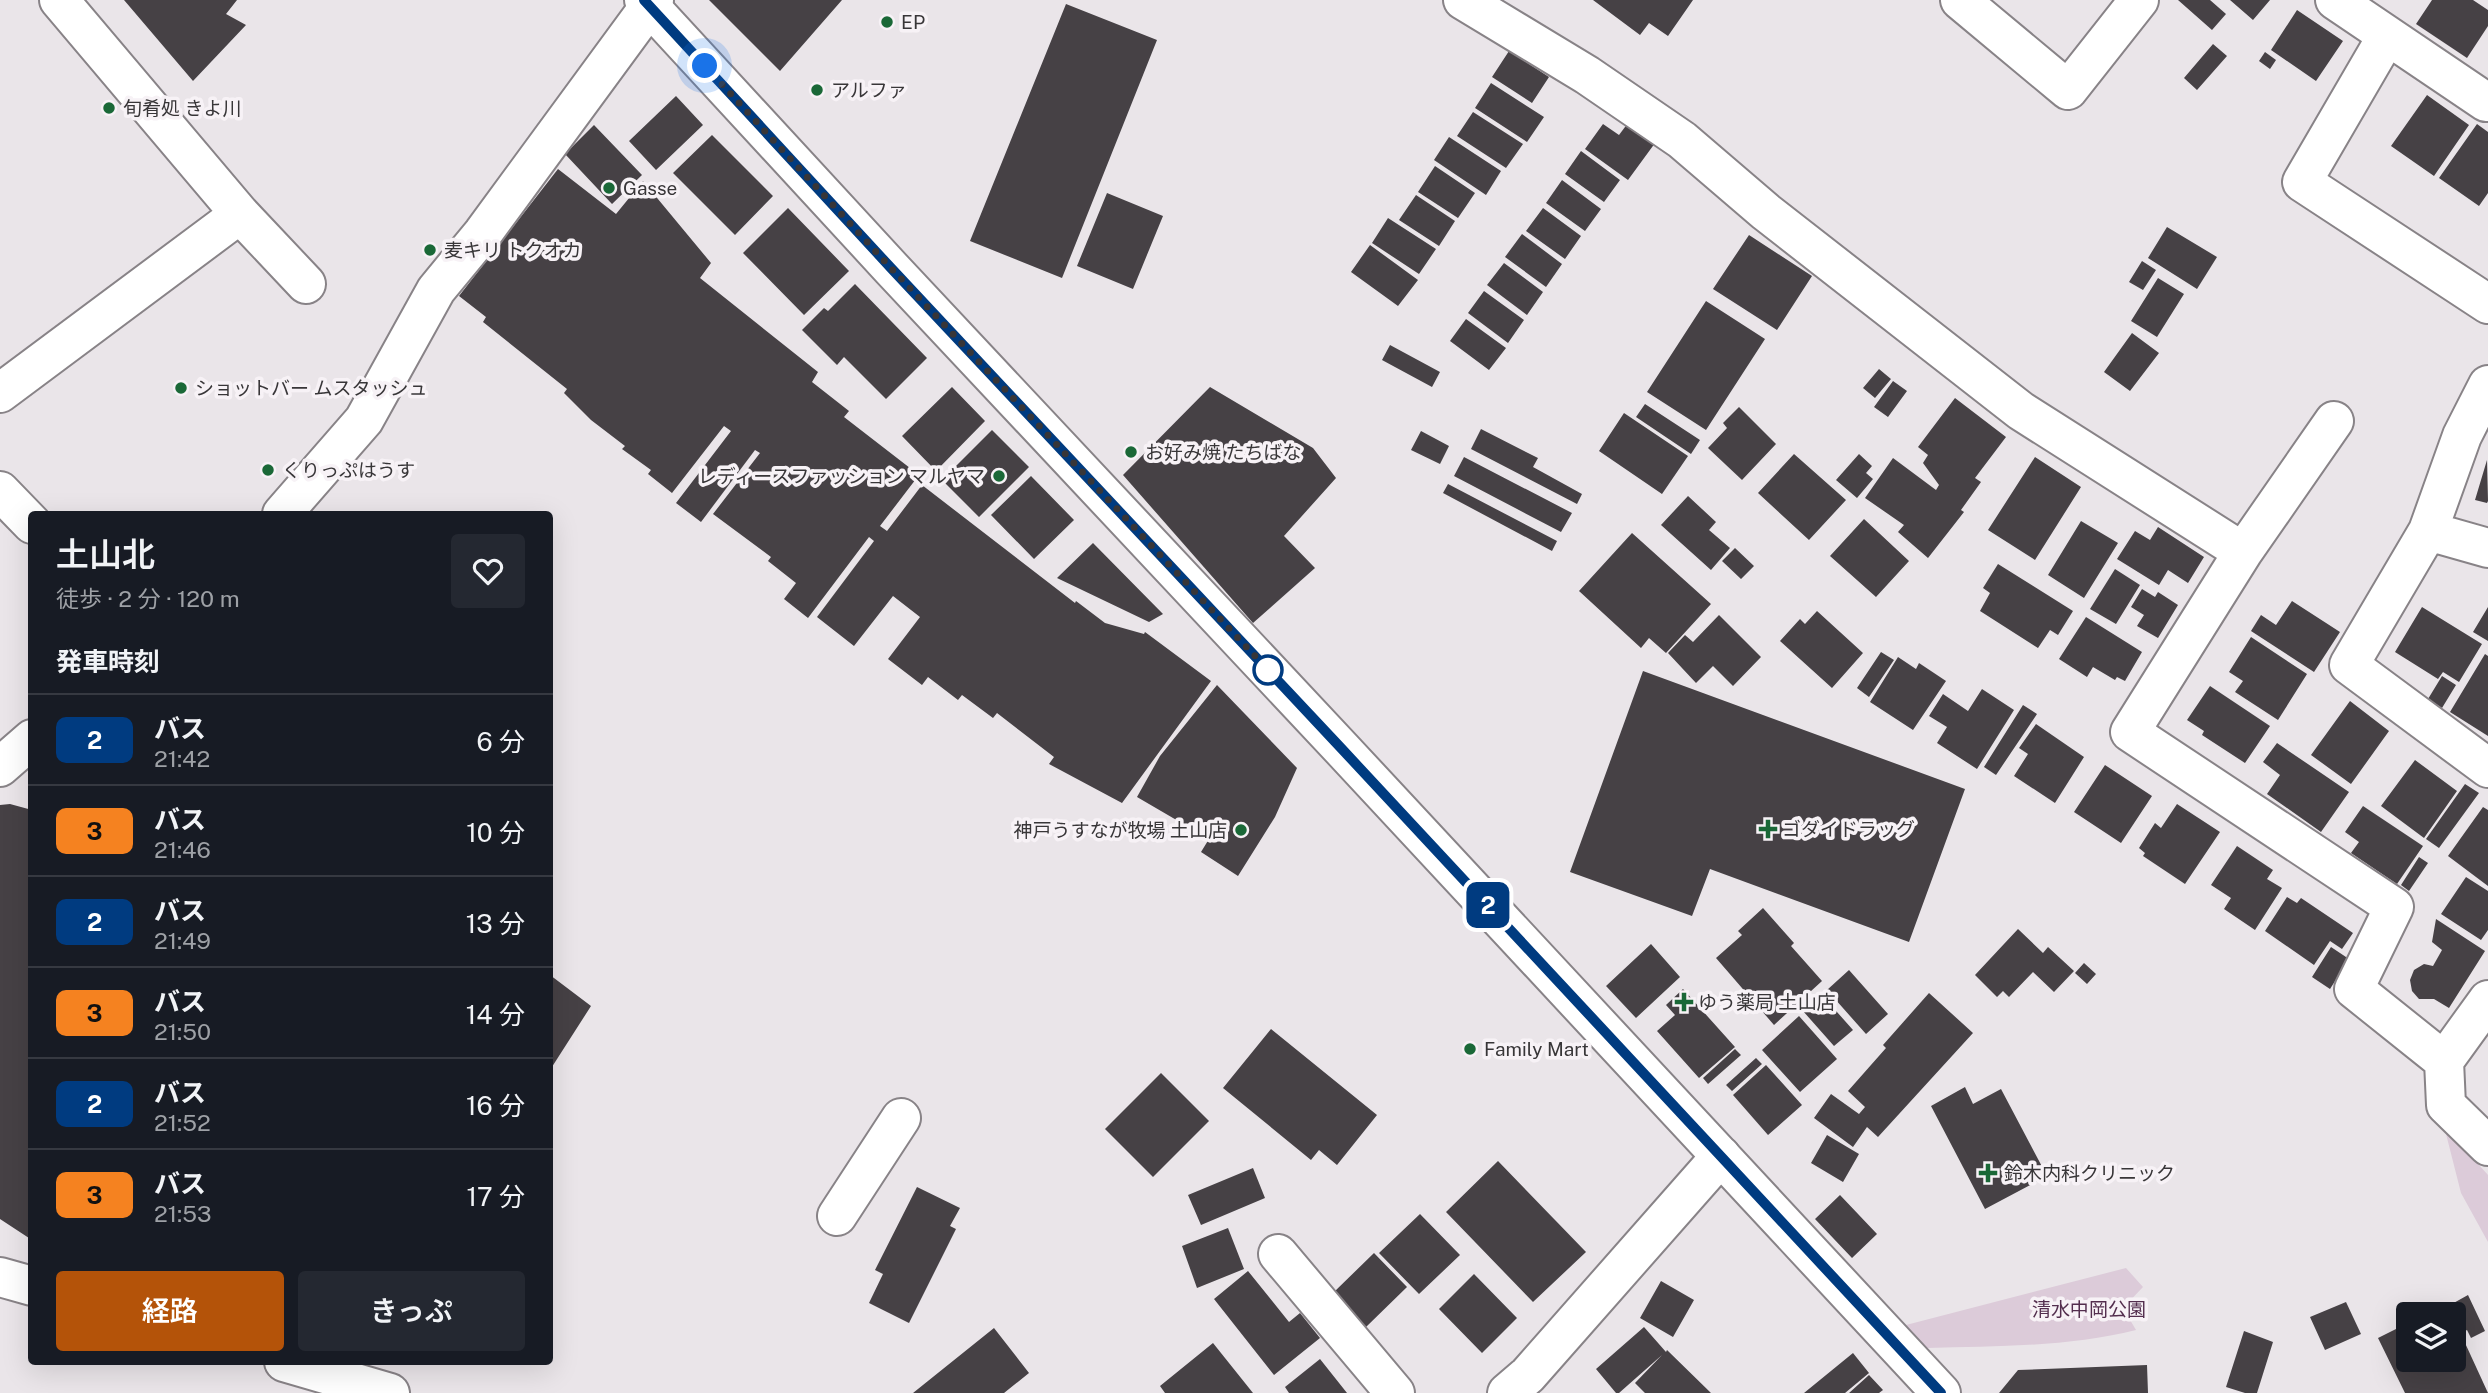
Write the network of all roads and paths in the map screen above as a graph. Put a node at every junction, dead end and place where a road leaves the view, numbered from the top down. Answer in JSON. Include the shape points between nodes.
{"nodes":[{"id":1,"x":60,"y":0,"type":"edge"},
{"id":2,"x":1463,"y":0,"type":"edge"},
{"id":3,"x":1960,"y":0,"type":"edge"},
{"id":4,"x":2139,"y":0,"type":"edge"},
{"id":5,"x":2335,"y":0,"type":"edge"},
{"id":6,"x":649,"y":2,"type":"edge"},
{"id":7,"x":2387,"y":36,"type":"junction"},
{"id":8,"x":2487,"y":102,"type":"edge"},
{"id":9,"x":240,"y":214,"type":"junction"},
{"id":10,"x":306,"y":284,"type":"dead end"},
{"id":11,"x":2488,"y":304,"type":"edge"},
{"id":12,"x":2488,"y":385,"type":"edge"},
{"id":13,"x":0,"y":393,"type":"edge"},
{"id":14,"x":2334,"y":421,"type":"dead end"},
{"id":15,"x":0,"y":491,"type":"edge"},
{"id":16,"x":285,"y":511,"type":"edge"},
{"id":17,"x":28,"y":520,"type":"edge"},
{"id":18,"x":2428,"y":531,"type":"junction"},
{"id":19,"x":2488,"y":548,"type":"edge"},
{"id":20,"x":2243,"y":552,"type":"junction"},
{"id":21,"x":28,"y":742,"type":"edge"},
{"id":22,"x":0,"y":767,"type":"edge"},
{"id":23,"x":2488,"y":768,"type":"edge"},
{"id":24,"x":2488,"y":1000,"type":"edge"},
{"id":25,"x":2444,"y":1061,"type":"junction"},
{"id":26,"x":901,"y":1118,"type":"dead end"},
{"id":27,"x":2488,"y":1146,"type":"edge"},
{"id":28,"x":1721,"y":1156,"type":"junction"},
{"id":29,"x":837,"y":1216,"type":"dead end"},
{"id":30,"x":1278,"y":1254,"type":"dead end"},
{"id":31,"x":0,"y":1277,"type":"edge"},
{"id":32,"x":28,"y":1285,"type":"edge"},
{"id":33,"x":294,"y":1365,"type":"edge"},
{"id":34,"x":1527,"y":1387,"type":"edge"},
{"id":35,"x":390,"y":1393,"type":"edge"},
{"id":36,"x":1395,"y":1393,"type":"edge"},
{"id":37,"x":1941,"y":1393,"type":"edge"}],
"edges":[{"from":1,"to":9,"type":"street"},
{"from":2,"to":20,"type":"street","via":[[1682,139],[1766,212],[2021,411]]},
{"from":3,"to":4,"type":"street","via":[[2068,90]]},
{"from":5,"to":7,"type":"street"},
{"from":6,"to":16,"type":"street","via":[[483,233],[436,290],[364,420]]},
{"from":6,"to":28,"type":"street","via":[[900,279]]},
{"from":7,"to":8,"type":"street"},
{"from":7,"to":11,"type":"street","via":[[2302,182]]},
{"from":9,"to":10,"type":"street"},
{"from":9,"to":13,"type":"street"},
{"from":12,"to":18,"type":"street","via":[[2462,436]]},
{"from":14,"to":20,"type":"street"},
{"from":15,"to":17,"type":"street"},
{"from":18,"to":19,"type":"street"},
{"from":18,"to":23,"type":"street","via":[[2348,665]]},
{"from":20,"to":25,"type":"street","via":[[2130,732],[2394,907],[2354,989]]},
{"from":21,"to":22,"type":"street"},
{"from":24,"to":25,"type":"street"},
{"from":25,"to":27,"type":"street","via":[[2446,1105]]},
{"from":26,"to":29,"type":"street"},
{"from":28,"to":34,"type":"street"},
{"from":28,"to":37,"type":"street"},
{"from":30,"to":36,"type":"street"},
{"from":31,"to":32,"type":"street"},
{"from":33,"to":35,"type":"street"}]}
